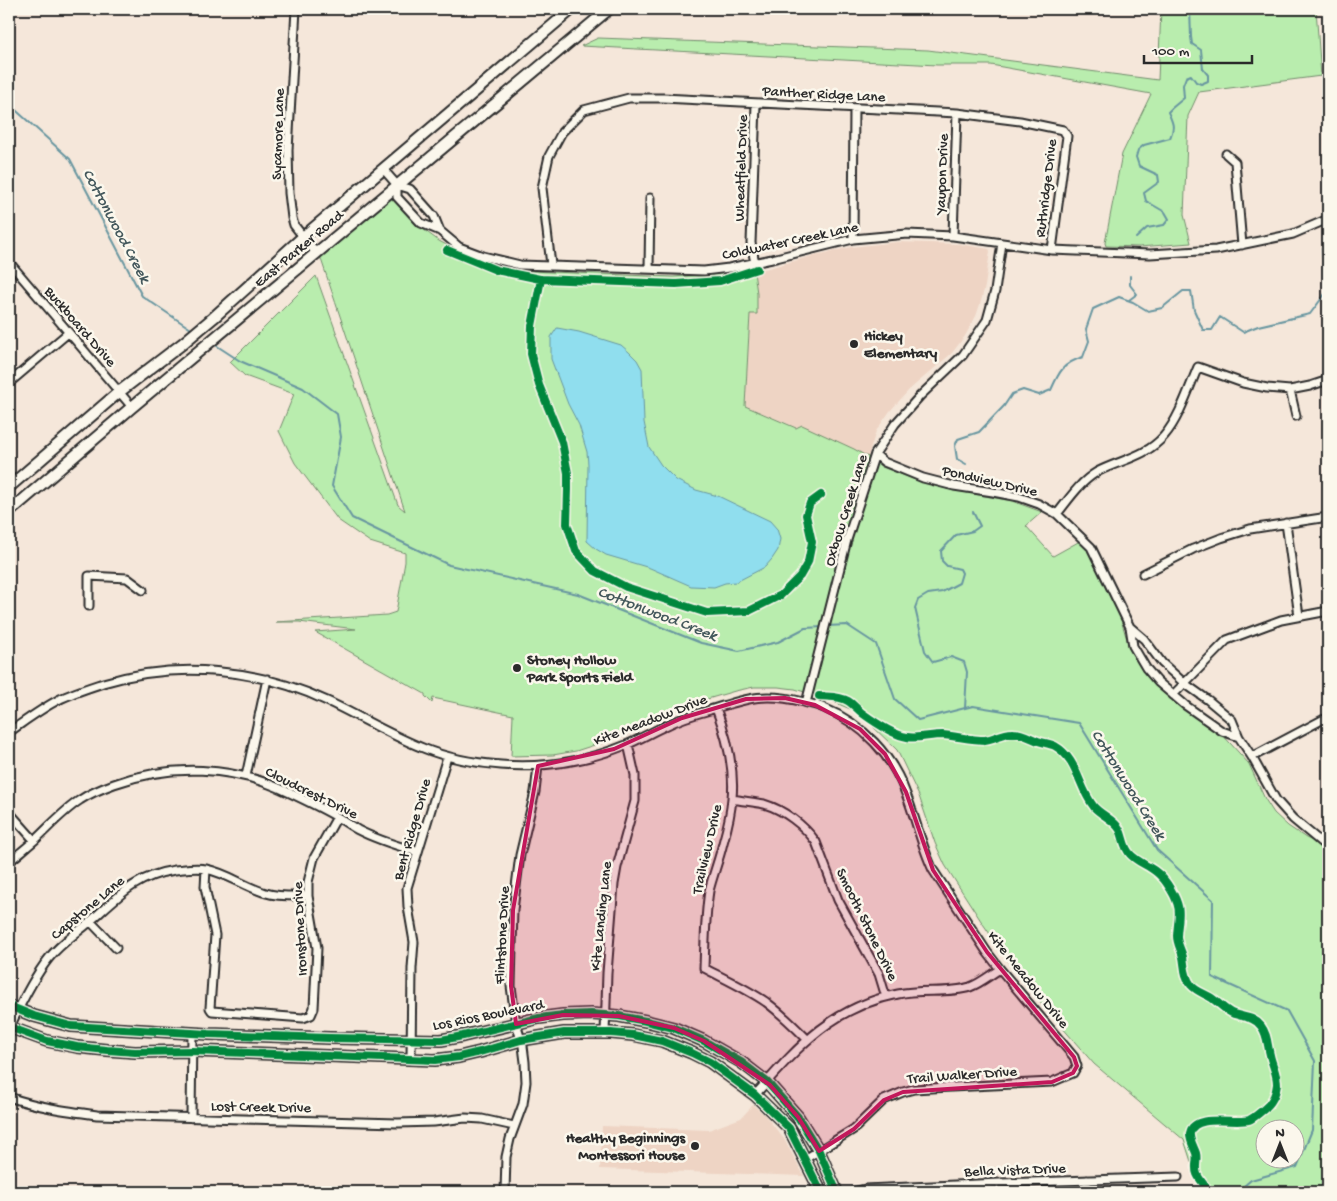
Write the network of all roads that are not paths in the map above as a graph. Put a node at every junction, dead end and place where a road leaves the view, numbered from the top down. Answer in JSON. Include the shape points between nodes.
{"nodes":[{"id":1,"x":296,"y":9,"type":"edge"},
{"id":2,"x":572,"y":9,"type":"edge"},
{"id":3,"x":608,"y":9,"type":"edge"},
{"id":4,"x":756,"y":104,"type":"junction"},
{"id":5,"x":854,"y":108,"type":"junction"},
{"id":6,"x":956,"y":113,"type":"junction"},
{"id":7,"x":1063,"y":130,"type":"joint"},
{"id":8,"x":1226,"y":154,"type":"dead end"},
{"id":9,"x":383,"y":169,"type":"junction"},
{"id":10,"x":397,"y":185,"type":"junction"},
{"id":11,"x":650,"y":198,"type":"dead end"},
{"id":12,"x":1328,"y":219,"type":"edge"},
{"id":13,"x":440,"y":231,"type":"junction"},
{"id":14,"x":953,"y":236,"type":"junction"},
{"id":15,"x":303,"y":237,"type":"junction"},
{"id":16,"x":853,"y":239,"type":"junction"},
{"id":17,"x":1002,"y":243,"type":"junction"},
{"id":18,"x":1242,"y":245,"type":"junction"},
{"id":19,"x":1052,"y":250,"type":"junction"},
{"id":20,"x":316,"y":253,"type":"junction"},
{"id":21,"x":9,"y":262,"type":"edge"},
{"id":22,"x":755,"y":262,"type":"junction"},
{"id":23,"x":551,"y":265,"type":"junction"},
{"id":24,"x":649,"y":269,"type":"junction"},
{"id":25,"x":68,"y":333,"type":"junction"},
{"id":26,"x":1328,"y":380,"type":"edge"},
{"id":27,"x":9,"y":382,"type":"edge"},
{"id":28,"x":1290,"y":390,"type":"junction"},
{"id":29,"x":119,"y":392,"type":"junction"},
{"id":30,"x":132,"y":407,"type":"junction"},
{"id":31,"x":1296,"y":416,"type":"dead end"},
{"id":32,"x":875,"y":454,"type":"junction"},
{"id":33,"x":9,"y":487,"type":"edge"},
{"id":34,"x":9,"y":512,"type":"edge"},
{"id":35,"x":1057,"y":514,"type":"junction"},
{"id":36,"x":1328,"y":517,"type":"edge"},
{"id":37,"x":1286,"y":523,"type":"junction"},
{"id":38,"x":1142,"y":574,"type":"dead end"},
{"id":39,"x":143,"y":590,"type":"dead end"},
{"id":40,"x":89,"y":606,"type":"dead end"},
{"id":41,"x":1328,"y":611,"type":"edge"},
{"id":42,"x":1299,"y":616,"type":"junction"},
{"id":43,"x":1130,"y":627,"type":"junction"},
{"id":44,"x":267,"y":679,"type":"junction"},
{"id":45,"x":1184,"y":684,"type":"junction"},
{"id":46,"x":1173,"y":695,"type":"junction"},
{"id":47,"x":806,"y":703,"type":"junction"},
{"id":48,"x":716,"y":708,"type":"junction"},
{"id":49,"x":1328,"y":718,"type":"edge"},
{"id":50,"x":9,"y":732,"type":"edge"},
{"id":51,"x":1239,"y":737,"type":"junction"},
{"id":52,"x":628,"y":744,"type":"junction"},
{"id":53,"x":447,"y":756,"type":"junction"},
{"id":54,"x":1252,"y":757,"type":"junction"},
{"id":55,"x":538,"y":766,"type":"junction"},
{"id":56,"x":246,"y":776,"type":"junction"},
{"id":57,"x":732,"y":799,"type":"junction"},
{"id":58,"x":9,"y":812,"type":"edge"},
{"id":59,"x":337,"y":817,"type":"junction"},
{"id":60,"x":34,"y":840,"type":"junction"},
{"id":61,"x":1325,"y":841,"type":"edge"},
{"id":62,"x":418,"y":852,"type":"junction"},
{"id":63,"x":9,"y":862,"type":"edge"},
{"id":64,"x":206,"y":869,"type":"junction"},
{"id":65,"x":308,"y":896,"type":"junction"},
{"id":66,"x":90,"y":921,"type":"junction"},
{"id":67,"x":116,"y":948,"type":"dead end"},
{"id":68,"x":1000,"y":969,"type":"junction"},
{"id":69,"x":886,"y":997,"type":"junction"},
{"id":70,"x":13,"y":1008,"type":"edge"},
{"id":71,"x":605,"y":1015,"type":"junction"},
{"id":72,"x":516,"y":1024,"type":"junction"},
{"id":73,"x":9,"y":1027,"type":"edge"},
{"id":74,"x":605,"y":1032,"type":"junction"},
{"id":75,"x":192,"y":1033,"type":"junction"},
{"id":76,"x":807,"y":1039,"type":"junction"},
{"id":77,"x":412,"y":1040,"type":"junction"},
{"id":78,"x":521,"y":1040,"type":"junction"},
{"id":79,"x":192,"y":1051,"type":"junction"},
{"id":80,"x":411,"y":1059,"type":"junction"},
{"id":81,"x":1078,"y":1066,"type":"joint"},
{"id":82,"x":767,"y":1082,"type":"junction"},
{"id":83,"x":756,"y":1095,"type":"junction"},
{"id":84,"x":9,"y":1098,"type":"edge"},
{"id":85,"x":191,"y":1118,"type":"junction"},
{"id":86,"x":514,"y":1126,"type":"junction"},
{"id":87,"x":819,"y":1151,"type":"junction"},
{"id":88,"x":805,"y":1159,"type":"junction"},
{"id":89,"x":1178,"y":1177,"type":"dead end"},
{"id":90,"x":1087,"y":1180,"type":"junction"},
{"id":91,"x":1000,"y":1183,"type":"junction"},
{"id":92,"x":912,"y":1190,"type":"edge"},
{"id":93,"x":504,"y":1192,"type":"edge"},
{"id":94,"x":822,"y":1192,"type":"edge"},
{"id":95,"x":837,"y":1192,"type":"edge"},
{"id":96,"x":853,"y":1192,"type":"edge"},
{"id":97,"x":1000,"y":1192,"type":"edge"},
{"id":98,"x":1087,"y":1192,"type":"edge"}],
"edges":[{"from":1,"to":15,"type":"street","name":"Sycamore Lane","via":[[288,182],[292,218]]},
{"from":2,"to":9,"type":"main road","name":"East Parker Road"},
{"from":3,"to":10,"type":"main road","name":"East Parker Road"},
{"from":4,"to":5,"type":"street","name":"Panther Ridge Lane"},
{"from":4,"to":22,"type":"street","name":"Wheatfield Drive","via":[[752,243]]},
{"from":4,"to":23,"type":"street","name":"Panther Ridge Lane","via":[[629,98],[584,110],[562,132],[549,156],[542,188]]},
{"from":5,"to":6,"type":"street","name":"Panther Ridge Lane"},
{"from":5,"to":16,"type":"street"},
{"from":6,"to":7,"type":"street","name":"Panther Ridge Lane"},
{"from":6,"to":14,"type":"street","name":"Yaupon Drive"},
{"from":7,"to":19,"type":"street","name":"Ruthridge Drive","via":[[1068,136]]},
{"from":8,"to":18,"type":"street","via":[[1235,162]]},
{"from":9,"to":10,"type":"street","name":"Coldwater Creek Lane"},
{"from":9,"to":15,"type":"main road","name":"East Parker Road"},
{"from":10,"to":13,"type":"street","name":"Coldwater Creek Lane","via":[[410,189],[434,216]]},
{"from":10,"to":13,"type":"street","name":"Coldwater Creek Lane","via":[[397,197],[415,217]]},
{"from":10,"to":20,"type":"main road","name":"East Parker Road"},
{"from":11,"to":24,"type":"street"},
{"from":12,"to":18,"type":"street","name":"Coldwater Creek Lane","via":[[1293,234]]},
{"from":13,"to":23,"type":"street","name":"Coldwater Creek Lane","via":[[459,247],[483,256],[520,264]]},
{"from":14,"to":16,"type":"street","name":"Coldwater Creek Lane","via":[[907,234]]},
{"from":14,"to":17,"type":"street","name":"Coldwater Creek Lane"},
{"from":15,"to":20,"type":"street","name":"Sycamore Lane"},
{"from":15,"to":29,"type":"main road","name":"East Parker Road","via":[[213,318]]},
{"from":16,"to":22,"type":"street","name":"Coldwater Creek Lane"},
{"from":17,"to":19,"type":"street","name":"Coldwater Creek Lane"},
{"from":17,"to":32,"type":"street","name":"Oxbow Creek Lane","via":[[987,320],[963,355],[895,424]]},
{"from":18,"to":19,"type":"street","name":"Coldwater Creek Lane","via":[[1150,254]]},
{"from":20,"to":30,"type":"main road","name":"East Parker Road"},
{"from":21,"to":25,"type":"street","name":"Buckboard Drive"},
{"from":22,"to":24,"type":"street","name":"Coldwater Creek Lane","via":[[704,271]]},
{"from":23,"to":24,"type":"street","name":"Coldwater Creek Lane"},
{"from":25,"to":27,"type":"street"},
{"from":25,"to":29,"type":"street","name":"Buckboard Drive"},
{"from":26,"to":28,"type":"street"},
{"from":28,"to":31,"type":"street"},
{"from":28,"to":35,"type":"street","via":[[1243,383],[1198,367],[1172,426],[1164,436],[1138,456],[1097,472],[1082,483]]},
{"from":29,"to":30,"type":"street","name":"Buckboard Drive"},
{"from":29,"to":33,"type":"main road","name":"East Parker Road"},
{"from":30,"to":34,"type":"main road","name":"East Parker Road"},
{"from":32,"to":35,"type":"street","name":"Pondview Drive","via":[[884,462],[923,478],[1019,498]]},
{"from":32,"to":47,"type":"street","name":"Oxbow Creek Lane","via":[[848,540]]},
{"from":35,"to":43,"type":"street","name":"Pondview Drive","via":[[1091,547]]},
{"from":36,"to":37,"type":"street"},
{"from":37,"to":38,"type":"street","via":[[1222,538]]},
{"from":37,"to":42,"type":"street"},
{"from":39,"to":40,"type":"street","via":[[127,578],[90,576]]},
{"from":41,"to":42,"type":"street"},
{"from":42,"to":45,"type":"street","via":[[1227,640]]},
{"from":43,"to":45,"type":"street","name":"Pondview Drive"},
{"from":43,"to":46,"type":"street","name":"Pondview Drive","via":[[1132,646],[1146,668]]},
{"from":44,"to":50,"type":"street","name":"Kite Meadow Drive","via":[[210,670],[178,670],[123,678],[59,699]]},
{"from":44,"to":53,"type":"street","name":"Kite Meadow Drive","via":[[324,699],[397,737]]},
{"from":44,"to":56,"type":"street"},
{"from":45,"to":46,"type":"street"},
{"from":45,"to":51,"type":"street","name":"Pondview Drive","via":[[1232,720]]},
{"from":46,"to":51,"type":"street","name":"Pondview Drive","via":[[1222,731]]},
{"from":47,"to":48,"type":"street","name":"Kite Meadow Drive","via":[[760,696]]},
{"from":47,"to":68,"type":"street","name":"Kite Meadow Drive","via":[[823,707],[848,720],[885,754],[906,792],[933,870]]},
{"from":48,"to":52,"type":"street","name":"Kite Meadow Drive","via":[[670,723]]},
{"from":48,"to":57,"type":"street","name":"Trailview Drive","via":[[730,755]]},
{"from":49,"to":54,"type":"street"},
{"from":51,"to":54,"type":"street","name":"Pondview Drive"},
{"from":52,"to":55,"type":"street","name":"Kite Meadow Drive","via":[[582,759]]},
{"from":52,"to":71,"type":"street","name":"Kite Landing Lane","via":[[635,775],[635,801],[614,884]]},
{"from":53,"to":55,"type":"street","name":"Kite Meadow Drive","via":[[500,765]]},
{"from":53,"to":62,"type":"street","name":"Bent Ridge Drive"},
{"from":54,"to":61,"type":"street","name":"Pondview Drive","via":[[1276,800],[1293,818]]},
{"from":55,"to":72,"type":"street","name":"Flintstone Drive","via":[[520,855],[513,910],[511,986]]},
{"from":56,"to":59,"type":"street","name":"Cloudcrest Drive","via":[[286,791]]},
{"from":56,"to":60,"type":"street","name":"Cloudcrest Drive","via":[[178,770],[130,778],[82,799]]},
{"from":57,"to":69,"type":"street","name":"Smooth Stone Drive","via":[[765,804],[779,810],[810,834],[838,900],[879,974]]},
{"from":57,"to":76,"type":"street","name":"Trailview Drive","via":[[723,846],[709,892],[704,968],[767,1003]]},
{"from":58,"to":60,"type":"street"},
{"from":59,"to":62,"type":"street","name":"Cloudcrest Drive","via":[[388,843]]},
{"from":59,"to":65,"type":"street","name":"Ironstone Drive","via":[[314,858]]},
{"from":60,"to":63,"type":"street","name":"Cloudcrest Drive"},
{"from":62,"to":77,"type":"street","name":"Bent Ridge Drive","via":[[407,888],[414,942]]},
{"from":64,"to":65,"type":"street","name":"Capstone Lane","via":[[266,894]]},
{"from":64,"to":65,"type":"street","name":"Ironstone Drive","via":[[205,887],[215,935],[212,1011],[303,1018],[311,1015],[317,948]]},
{"from":64,"to":66,"type":"street","name":"Capstone Lane","via":[[189,868],[144,878]]},
{"from":66,"to":67,"type":"street"},
{"from":66,"to":70,"type":"street","name":"Capstone Lane","via":[[49,958]]},
{"from":68,"to":69,"type":"street","via":[[962,989],[916,991]]},
{"from":68,"to":81,"type":"street","name":"Kite Meadow Drive","via":[[1074,1057]]},
{"from":69,"to":76,"type":"street","via":[[833,1019]]},
{"from":70,"to":73,"type":"street","name":"Capstone Lane"},
{"from":70,"to":75,"type":"main road","name":"Los Rios Boulevard","via":[[71,1026]]},
{"from":71,"to":72,"type":"main road","name":"Los Rios Boulevard","via":[[563,1015]]},
{"from":71,"to":74,"type":"street","name":"Kite Landing Lane"},
{"from":71,"to":82,"type":"main road","name":"Los Rios Boulevard","via":[[674,1028],[742,1062]]},
{"from":72,"to":77,"type":"main road","name":"Los Rios Boulevard","via":[[441,1040]]},
{"from":72,"to":78,"type":"street","name":"Flintstone Drive"},
{"from":73,"to":79,"type":"main road","via":[[47,1041],[77,1047],[135,1052]]},
{"from":74,"to":78,"type":"main road","via":[[564,1033]]},
{"from":74,"to":83,"type":"main road","via":[[662,1041],[692,1053]]},
{"from":75,"to":77,"type":"main road","name":"Los Rios Boulevard"},
{"from":75,"to":79,"type":"street"},
{"from":76,"to":82,"type":"street"},
{"from":77,"to":80,"type":"street","name":"Bent Ridge Drive"},
{"from":78,"to":80,"type":"main road","via":[[459,1057]]},
{"from":78,"to":86,"type":"street","name":"Flintstone Drive","via":[[526,1082],[523,1104]]},
{"from":79,"to":80,"type":"main road"},
{"from":79,"to":85,"type":"street"},
{"from":81,"to":87,"type":"street","name":"Trail Walker Drive","via":[[1073,1073],[1052,1082],[903,1092],[884,1100],[854,1129]]},
{"from":82,"to":83,"type":"street"},
{"from":82,"to":87,"type":"main road","name":"Los Rios Boulevard","via":[[798,1117]]},
{"from":83,"to":88,"type":"main road","via":[[789,1128]]},
{"from":84,"to":85,"type":"street","name":"Lost Creek Drive","via":[[97,1115]]},
{"from":85,"to":86,"type":"street","name":"Lost Creek Drive","via":[[398,1123],[465,1118]]},
{"from":86,"to":93,"type":"street","name":"Flintstone Drive","via":[[506,1157]]},
{"from":87,"to":88,"type":"street","name":"Trail Walker Drive"},
{"from":87,"to":95,"type":"main road","name":"Los Rios Boulevard"},
{"from":88,"to":94,"type":"main road"},
{"from":89,"to":90,"type":"street","name":"Bella Vista Drive"},
{"from":90,"to":91,"type":"street","name":"Bella Vista Drive"},
{"from":90,"to":98,"type":"street"},
{"from":91,"to":92,"type":"street","name":"Bella Vista Drive"},
{"from":91,"to":97,"type":"street"},
{"from":92,"to":96,"type":"street","name":"Bella Vista Drive","via":[[865,1189]]}]}
